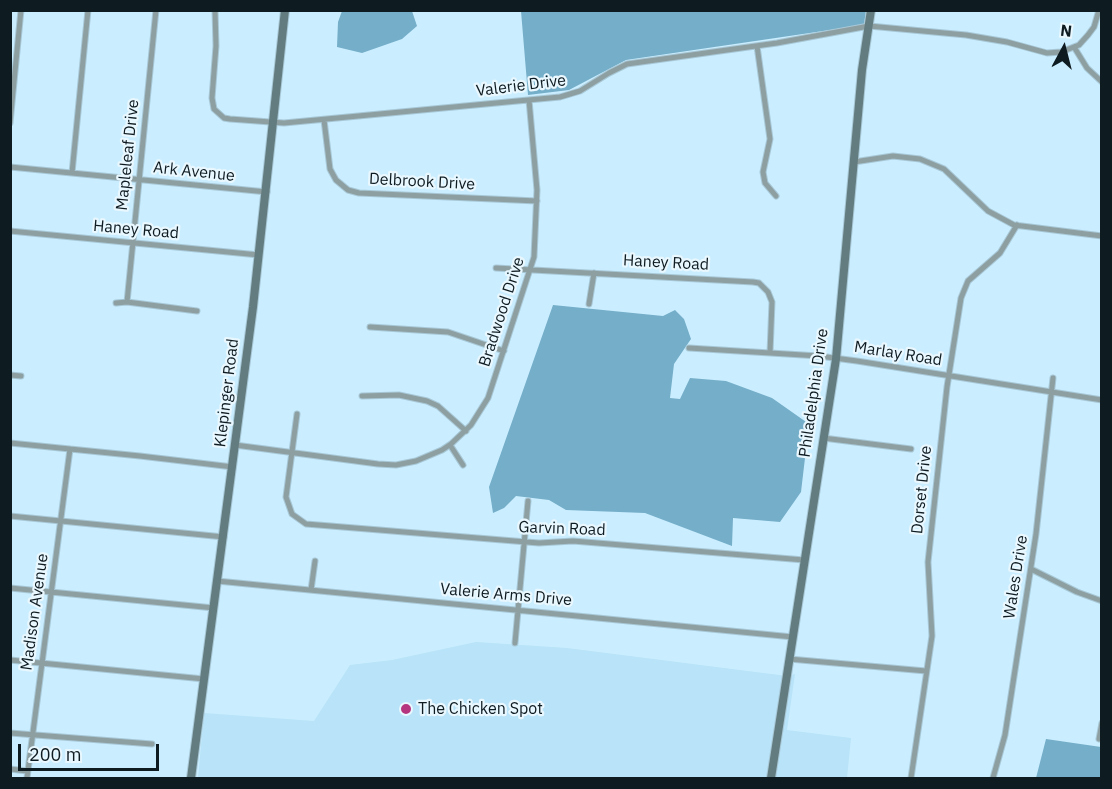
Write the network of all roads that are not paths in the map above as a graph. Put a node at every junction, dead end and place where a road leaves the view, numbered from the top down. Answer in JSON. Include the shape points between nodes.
{"nodes":[{"id":1,"x":21,"y":10,"type":"edge"},
{"id":2,"x":88,"y":10,"type":"edge"},
{"id":3,"x":156,"y":10,"type":"edge"},
{"id":4,"x":215,"y":10,"type":"edge"},
{"id":5,"x":285,"y":10,"type":"edge"},
{"id":6,"x":871,"y":10,"type":"edge"},
{"id":7,"x":1099,"y":10,"type":"edge"},
{"id":8,"x":869,"y":26,"type":"junction"},
{"id":9,"x":757,"y":46,"type":"junction"},
{"id":10,"x":1074,"y":47,"type":"junction"},
{"id":11,"x":1101,"y":82,"type":"edge"},
{"id":12,"x":529,"y":100,"type":"junction"},
{"id":13,"x":324,"y":120,"type":"junction"},
{"id":14,"x":10,"y":123,"type":"edge"},
{"id":15,"x":274,"y":123,"type":"junction"},
{"id":16,"x":854,"y":162,"type":"junction"},
{"id":17,"x":10,"y":167,"type":"edge"},
{"id":18,"x":72,"y":173,"type":"junction"},
{"id":19,"x":139,"y":180,"type":"junction"},
{"id":20,"x":267,"y":192,"type":"junction"},
{"id":21,"x":776,"y":196,"type":"dead end"},
{"id":22,"x":537,"y":201,"type":"junction"},
{"id":23,"x":1017,"y":225,"type":"junction"},
{"id":24,"x":10,"y":231,"type":"edge"},
{"id":25,"x":1101,"y":236,"type":"edge"},
{"id":26,"x":132,"y":244,"type":"junction"},
{"id":27,"x":259,"y":255,"type":"junction"},
{"id":28,"x":496,"y":268,"type":"dead end"},
{"id":29,"x":531,"y":270,"type":"junction"},
{"id":30,"x":594,"y":273,"type":"junction"},
{"id":31,"x":127,"y":302,"type":"junction"},
{"id":32,"x":116,"y":303,"type":"dead end"},
{"id":33,"x":589,"y":304,"type":"dead end"},
{"id":34,"x":197,"y":311,"type":"dead end"},
{"id":35,"x":370,"y":327,"type":"dead end"},
{"id":36,"x":689,"y":348,"type":"dead end"},
{"id":37,"x":504,"y":351,"type":"junction"},
{"id":38,"x":770,"y":353,"type":"junction"},
{"id":39,"x":836,"y":358,"type":"junction"},
{"id":40,"x":10,"y":375,"type":"edge"},
{"id":41,"x":949,"y":375,"type":"junction"},
{"id":42,"x":21,"y":376,"type":"dead end"},
{"id":43,"x":1053,"y":378,"type":"dead end"},
{"id":44,"x":1051,"y":392,"type":"junction"},
{"id":45,"x":362,"y":396,"type":"dead end"},
{"id":46,"x":1101,"y":400,"type":"edge"},
{"id":47,"x":297,"y":414,"type":"dead end"},
{"id":48,"x":466,"y":431,"type":"junction"},
{"id":49,"x":824,"y":438,"type":"junction"},
{"id":50,"x":10,"y":443,"type":"edge"},
{"id":51,"x":236,"y":445,"type":"junction"},
{"id":52,"x":450,"y":445,"type":"junction"},
{"id":53,"x":70,"y":449,"type":"junction"},
{"id":54,"x":911,"y":449,"type":"dead end"},
{"id":55,"x":292,"y":452,"type":"junction"},
{"id":56,"x":463,"y":465,"type":"dead end"},
{"id":57,"x":233,"y":467,"type":"junction"},
{"id":58,"x":528,"y":501,"type":"dead end"},
{"id":59,"x":10,"y":516,"type":"edge"},
{"id":60,"x":61,"y":520,"type":"junction"},
{"id":61,"x":224,"y":537,"type":"junction"},
{"id":62,"x":525,"y":542,"type":"junction"},
{"id":63,"x":804,"y":560,"type":"junction"},
{"id":64,"x":315,"y":561,"type":"dead end"},
{"id":65,"x":1031,"y":569,"type":"junction"},
{"id":66,"x":217,"y":581,"type":"junction"},
{"id":67,"x":10,"y":588,"type":"edge"},
{"id":68,"x":311,"y":590,"type":"junction"},
{"id":69,"x":52,"y":592,"type":"junction"},
{"id":70,"x":1101,"y":601,"type":"edge"},
{"id":71,"x":214,"y":608,"type":"junction"},
{"id":72,"x":518,"y":610,"type":"junction"},
{"id":73,"x":793,"y":637,"type":"junction"},
{"id":74,"x":515,"y":644,"type":"dead end"},
{"id":75,"x":789,"y":659,"type":"junction"},
{"id":76,"x":10,"y":660,"type":"edge"},
{"id":77,"x":42,"y":663,"type":"junction"},
{"id":78,"x":926,"y":671,"type":"junction"},
{"id":79,"x":204,"y":679,"type":"junction"},
{"id":80,"x":1101,"y":723,"type":"edge"},
{"id":81,"x":10,"y":732,"type":"edge"},
{"id":82,"x":32,"y":735,"type":"junction"},
{"id":83,"x":1099,"y":739,"type":"dead end"},
{"id":84,"x":152,"y":744,"type":"dead end"},
{"id":85,"x":10,"y":770,"type":"edge"},
{"id":86,"x":27,"y":771,"type":"junction"},
{"id":87,"x":27,"y":778,"type":"edge"},
{"id":88,"x":191,"y":778,"type":"edge"},
{"id":89,"x":771,"y":778,"type":"edge"},
{"id":90,"x":911,"y":778,"type":"edge"},
{"id":91,"x":993,"y":778,"type":"edge"}],
"edges":[{"from":1,"to":14,"type":"street"},
{"from":2,"to":18,"type":"street"},
{"from":3,"to":19,"type":"street","name":"Mapleleaf Drive"},
{"from":4,"to":15,"type":"street","name":"Valerie Drive","via":[[214,109],[224,118]]},
{"from":5,"to":15,"type":"street","name":"Klepinger Road"},
{"from":6,"to":8,"type":"street","name":"Philadelphia Drive"},
{"from":7,"to":10,"type":"street","via":[[1088,36]]},
{"from":8,"to":9,"type":"street","name":"Valerie Drive"},
{"from":8,"to":10,"type":"street","name":"Valerie Drive","via":[[982,37],[1047,53]]},
{"from":8,"to":16,"type":"street","name":"Philadelphia Drive"},
{"from":9,"to":12,"type":"street","name":"Valerie Drive","via":[[627,64],[580,91]]},
{"from":9,"to":21,"type":"street","via":[[770,140],[764,178]]},
{"from":10,"to":11,"type":"street"},
{"from":12,"to":13,"type":"street","name":"Valerie Drive"},
{"from":12,"to":22,"type":"street","name":"Bradwood Drive"},
{"from":13,"to":15,"type":"street","name":"Valerie Drive"},
{"from":13,"to":22,"type":"street","name":"Delbrook Drive","via":[[332,173],[348,190]]},
{"from":15,"to":20,"type":"street","name":"Klepinger Road"},
{"from":16,"to":23,"type":"street","via":[[904,156],[930,162],[949,173],[988,211]]},
{"from":16,"to":39,"type":"street","name":"Philadelphia Drive"},
{"from":17,"to":18,"type":"street","name":"Ark Avenue"},
{"from":18,"to":19,"type":"street","name":"Ark Avenue"},
{"from":19,"to":20,"type":"street","name":"Ark Avenue"},
{"from":19,"to":26,"type":"street","name":"Mapleleaf Drive"},
{"from":20,"to":27,"type":"street","name":"Klepinger Road"},
{"from":22,"to":29,"type":"street","name":"Bradwood Drive"},
{"from":23,"to":25,"type":"street"},
{"from":23,"to":41,"type":"street","name":"Dorset Drive","via":[[1000,253],[964,289]]},
{"from":24,"to":26,"type":"street","name":"Haney Road"},
{"from":26,"to":27,"type":"street","name":"Haney Road"},
{"from":26,"to":31,"type":"street","name":"Mapleleaf Drive"},
{"from":27,"to":51,"type":"street","name":"Klepinger Road"},
{"from":28,"to":29,"type":"street","name":"Haney Road"},
{"from":29,"to":30,"type":"street","name":"Haney Road"},
{"from":29,"to":37,"type":"street","name":"Bradwood Drive"},
{"from":30,"to":33,"type":"street"},
{"from":30,"to":38,"type":"street","name":"Haney Road","via":[[759,283],[772,302]]},
{"from":31,"to":32,"type":"street"},
{"from":31,"to":34,"type":"street"},
{"from":35,"to":37,"type":"street","via":[[448,332]]},
{"from":36,"to":38,"type":"street","name":"Marlay Road"},
{"from":37,"to":48,"type":"street","name":"Bradwood Drive","via":[[488,398]]},
{"from":38,"to":39,"type":"street","name":"Marlay Road"},
{"from":39,"to":41,"type":"street","name":"Marlay Road"},
{"from":39,"to":49,"type":"street","name":"Philadelphia Drive"},
{"from":40,"to":42,"type":"street"},
{"from":41,"to":44,"type":"street","name":"Marlay Road"},
{"from":41,"to":78,"type":"street","name":"Dorset Drive","via":[[928,562],[933,626]]},
{"from":43,"to":44,"type":"street","name":"Wales Drive"},
{"from":44,"to":46,"type":"street","name":"Marlay Road"},
{"from":44,"to":65,"type":"street","name":"Wales Drive"},
{"from":45,"to":48,"type":"street","via":[[399,395],[427,401]]},
{"from":47,"to":55,"type":"street","name":"Garvin Road"},
{"from":48,"to":52,"type":"street","name":"Bradwood Drive"},
{"from":49,"to":54,"type":"street"},
{"from":49,"to":63,"type":"street","name":"Philadelphia Drive"},
{"from":50,"to":53,"type":"street"},
{"from":51,"to":55,"type":"street","name":"Bradwood Drive"},
{"from":51,"to":57,"type":"street","name":"Klepinger Road"},
{"from":52,"to":55,"type":"street","name":"Bradwood Drive","via":[[427,457],[396,465]]},
{"from":52,"to":56,"type":"street"},
{"from":53,"to":57,"type":"street"},
{"from":53,"to":60,"type":"street","name":"Madison Avenue"},
{"from":55,"to":62,"type":"street","name":"Garvin Road","via":[[286,497],[299,521]]},
{"from":57,"to":61,"type":"street","name":"Klepinger Road"},
{"from":58,"to":62,"type":"street"},
{"from":59,"to":60,"type":"street"},
{"from":60,"to":61,"type":"street"},
{"from":60,"to":69,"type":"street","name":"Madison Avenue"},
{"from":61,"to":66,"type":"street","name":"Klepinger Road"},
{"from":62,"to":63,"type":"street","name":"Garvin Road","via":[[573,541]]},
{"from":62,"to":72,"type":"street"},
{"from":63,"to":73,"type":"street","name":"Philadelphia Drive"},
{"from":64,"to":68,"type":"street"},
{"from":65,"to":70,"type":"street"},
{"from":65,"to":91,"type":"street","name":"Wales Drive","via":[[1005,735]]},
{"from":66,"to":68,"type":"street","name":"Valerie Arms Drive"},
{"from":66,"to":71,"type":"street","name":"Klepinger Road"},
{"from":67,"to":69,"type":"street"},
{"from":68,"to":72,"type":"street","name":"Valerie Arms Drive"},
{"from":69,"to":71,"type":"street"},
{"from":69,"to":77,"type":"street","name":"Madison Avenue"},
{"from":71,"to":79,"type":"street","name":"Klepinger Road"},
{"from":72,"to":73,"type":"street","name":"Valerie Arms Drive"},
{"from":72,"to":74,"type":"street"},
{"from":73,"to":75,"type":"street","name":"Philadelphia Drive"},
{"from":75,"to":78,"type":"street"},
{"from":75,"to":89,"type":"street","name":"Philadelphia Drive"},
{"from":76,"to":77,"type":"street"},
{"from":77,"to":79,"type":"street"},
{"from":77,"to":82,"type":"street","name":"Madison Avenue"},
{"from":78,"to":90,"type":"street","name":"Dorset Drive"},
{"from":79,"to":88,"type":"street","name":"Klepinger Road"},
{"from":80,"to":83,"type":"street"},
{"from":81,"to":82,"type":"street"},
{"from":82,"to":84,"type":"street"},
{"from":82,"to":86,"type":"street","name":"Madison Avenue"},
{"from":85,"to":86,"type":"street"},
{"from":86,"to":87,"type":"street","name":"Madison Avenue"}]}
